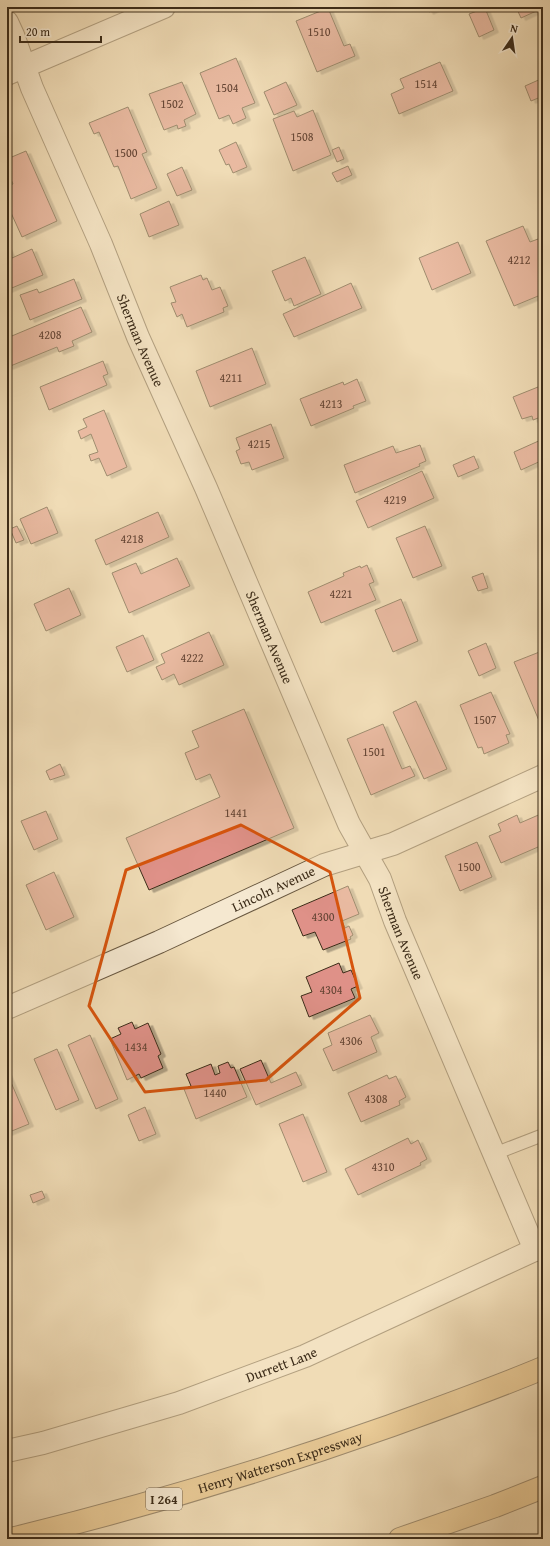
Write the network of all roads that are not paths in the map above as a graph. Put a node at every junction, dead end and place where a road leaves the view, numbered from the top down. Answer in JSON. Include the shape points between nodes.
{"nodes":[{"id":1,"x":164,"y":7,"type":"edge"},
{"id":2,"x":7,"y":22,"type":"edge"},
{"id":3,"x":15,"y":70,"type":"edge"},
{"id":4,"x":543,"y":776,"type":"edge"},
{"id":5,"x":365,"y":852,"type":"junction"},
{"id":6,"x":7,"y":1008,"type":"edge"},
{"id":7,"x":543,"y":1135,"type":"edge"},
{"id":8,"x":494,"y":1154,"type":"junction"},
{"id":9,"x":539,"y":1248,"type":"edge"},
{"id":10,"x":543,"y":1368,"type":"edge"},
{"id":11,"x":7,"y":1451,"type":"edge"},
{"id":12,"x":543,"y":1487,"type":"edge"},
{"id":13,"x":11,"y":1539,"type":"edge"},
{"id":14,"x":400,"y":1539,"type":"edge"}],
"edges":[{"from":1,"to":3,"type":"street"},
{"from":2,"to":3,"type":"street","name":"Sherman Avenue","via":[[13,35]]},
{"from":3,"to":5,"type":"street","name":"Sherman Avenue","via":[[32,88],[350,824]]},
{"from":4,"to":5,"type":"street","name":"Lincoln Avenue","via":[[393,844]]},
{"from":5,"to":6,"type":"street","name":"Lincoln Avenue","via":[[324,865]]},
{"from":5,"to":8,"type":"street","name":"Sherman Avenue","via":[[380,879],[398,928]]},
{"from":7,"to":8,"type":"lane"},
{"from":8,"to":9,"type":"street","name":"Sherman Avenue"},
{"from":9,"to":11,"type":"street","name":"Durrett Lane","via":[[305,1356],[179,1403]]},
{"from":10,"to":13,"type":"highway","name":"Henry Watterson Expressway","number":"I 264","via":[[315,1453],[200,1489]]},
{"from":12,"to":14,"type":"highway"}]}
